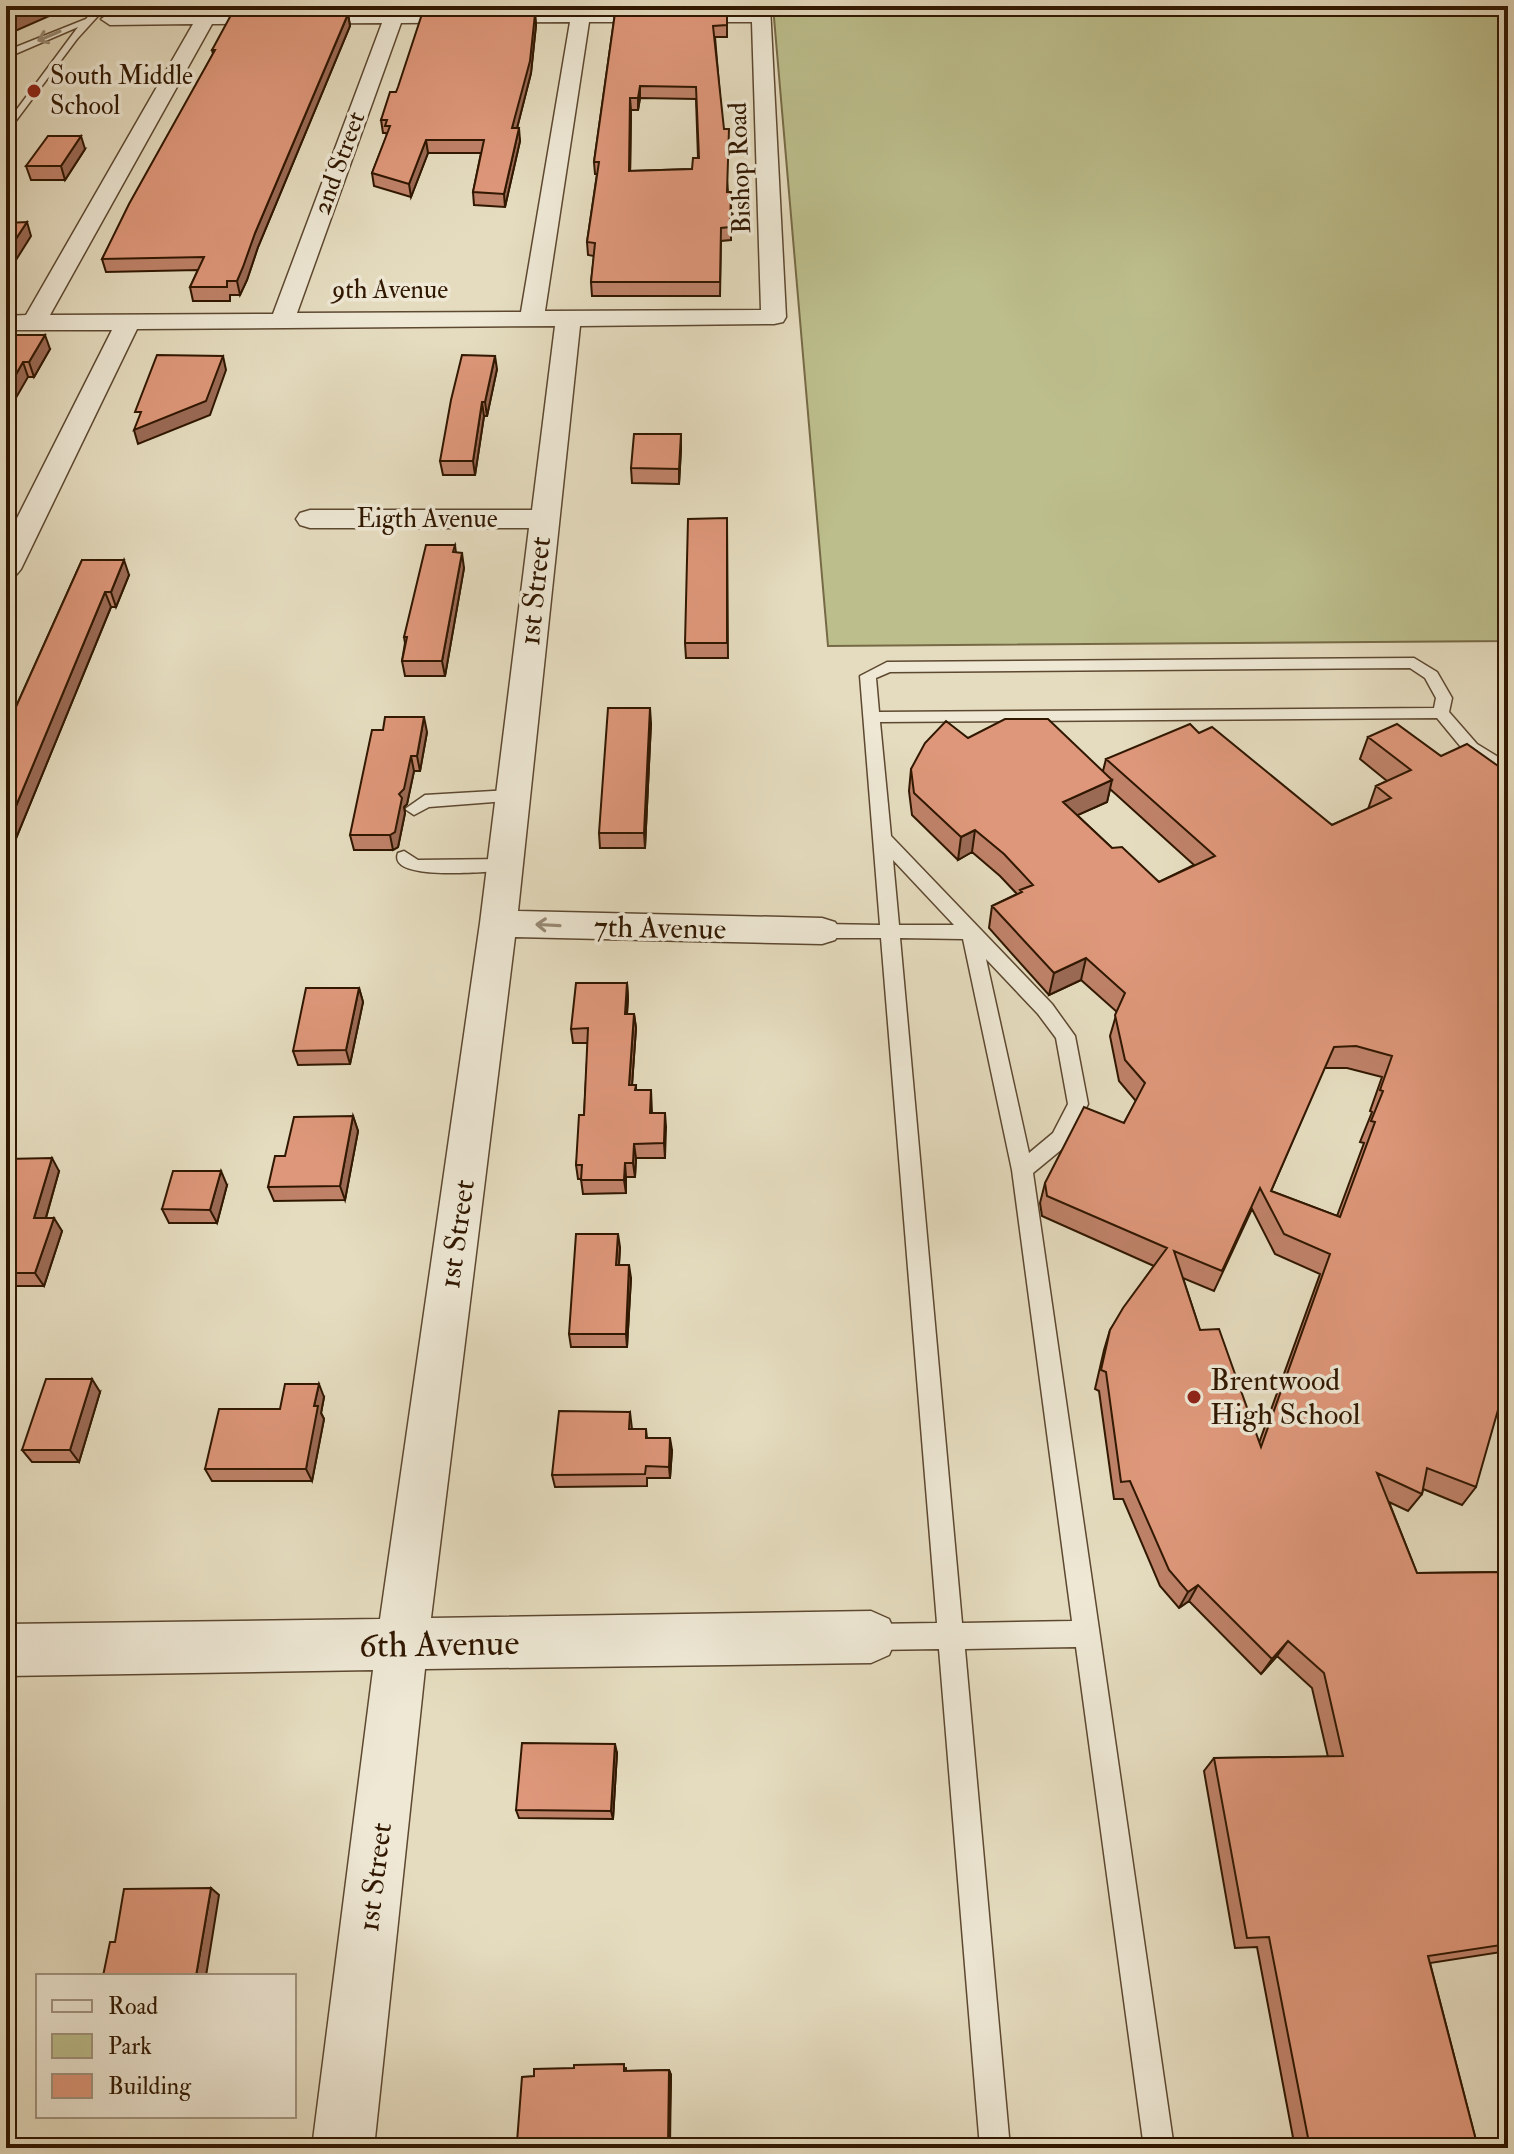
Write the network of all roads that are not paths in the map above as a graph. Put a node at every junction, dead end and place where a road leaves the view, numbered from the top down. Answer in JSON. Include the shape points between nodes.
{"nodes":[{"id":1,"x":581,"y":11,"type":"edge"},
{"id":2,"x":761,"y":11,"type":"edge"},
{"id":3,"x":209,"y":12,"type":"edge"},
{"id":4,"x":396,"y":12,"type":"edge"},
{"id":5,"x":101,"y":14,"type":"edge"},
{"id":6,"x":6,"y":55,"type":"edge"},
{"id":7,"x":6,"y":131,"type":"edge"},
{"id":8,"x":774,"y":317,"type":"joint"},
{"id":9,"x":532,"y":319,"type":"junction"},
{"id":10,"x":568,"y":319,"type":"junction"},
{"id":11,"x":282,"y":321,"type":"junction"},
{"id":12,"x":128,"y":322,"type":"junction"},
{"id":13,"x":6,"y":323,"type":"edge"},
{"id":14,"x":34,"y":323,"type":"junction"},
{"id":15,"x":310,"y":519,"type":"dead end"},
{"id":16,"x":543,"y":519,"type":"junction"},
{"id":17,"x":13,"y":540,"type":"edge"},
{"id":18,"x":6,"y":569,"type":"edge"},
{"id":19,"x":1441,"y":713,"type":"junction"},
{"id":20,"x":870,"y":717,"type":"junction"},
{"id":21,"x":1508,"y":770,"type":"edge"},
{"id":22,"x":512,"y":796,"type":"junction"},
{"id":23,"x":414,"y":809,"type":"dead end"},
{"id":24,"x":882,"y":838,"type":"junction"},
{"id":25,"x":404,"y":857,"type":"dead end"},
{"id":26,"x":505,"y":865,"type":"junction"},
{"id":27,"x":498,"y":923,"type":"junction"},
{"id":28,"x":822,"y":931,"type":"joint"},
{"id":29,"x":891,"y":932,"type":"junction"},
{"id":30,"x":971,"y":932,"type":"junction"},
{"id":31,"x":1022,"y":1170,"type":"junction"},
{"id":32,"x":1087,"y":1634,"type":"junction"},
{"id":33,"x":951,"y":1636,"type":"junction"},
{"id":34,"x":871,"y":1637,"type":"joint"},
{"id":35,"x":402,"y":1644,"type":"junction"},
{"id":36,"x":6,"y":1650,"type":"edge"},
{"id":37,"x":343,"y":2148,"type":"edge"},
{"id":38,"x":995,"y":2148,"type":"edge"},
{"id":39,"x":1159,"y":2148,"type":"edge"}],
"edges":[{"from":1,"to":2,"type":"street","name":"Bishop Road","via":[[682,16]]},
{"from":1,"to":4,"type":"street","name":"Bishop Road"},
{"from":1,"to":9,"type":"street"},
{"from":2,"to":8,"type":"street","name":"Bishop Road"},
{"from":3,"to":4,"type":"street","name":"Bishop Road"},
{"from":3,"to":5,"type":"street","name":"Bishop Road"},
{"from":3,"to":14,"type":"street"},
{"from":4,"to":11,"type":"street","name":"2nd Street"},
{"from":5,"to":6,"type":"lane","one_way":true},
{"from":5,"to":7,"type":"lane","via":[[74,37]]},
{"from":8,"to":10,"type":"street","name":"9th Avenue"},
{"from":9,"to":10,"type":"street","name":"9th Avenue"},
{"from":9,"to":11,"type":"street","name":"9th Avenue"},
{"from":10,"to":16,"type":"street","name":"1st Street"},
{"from":11,"to":12,"type":"street","name":"9th Avenue"},
{"from":12,"to":14,"type":"street","name":"9th Avenue"},
{"from":12,"to":17,"type":"street"},
{"from":13,"to":14,"type":"street","name":"9th Avenue"},
{"from":15,"to":16,"type":"street","name":"Eigth Avenue"},
{"from":16,"to":22,"type":"street","name":"1st Street"},
{"from":17,"to":18,"type":"street"},
{"from":19,"to":20,"type":"lane"},
{"from":19,"to":20,"type":"lane","via":[[1444,698],[1431,675],[1414,663],[887,667],[868,676]]},
{"from":19,"to":21,"type":"lane","via":[[1471,748]]},
{"from":20,"to":24,"type":"lane"},
{"from":22,"to":23,"type":"lane","via":[[425,801]]},
{"from":22,"to":26,"type":"street","name":"1st Street"},
{"from":24,"to":29,"type":"lane"},
{"from":24,"to":30,"type":"lane"},
{"from":25,"to":26,"type":"lane","via":[[416,866]]},
{"from":26,"to":27,"type":"street","name":"1st Street"},
{"from":28,"to":27,"type":"street","name":"7th Avenue","one_way":true},
{"from":27,"to":35,"type":"street","name":"1st Street"},
{"from":28,"to":29,"type":"lane"},
{"from":29,"to":30,"type":"lane"},
{"from":29,"to":33,"type":"lane"},
{"from":30,"to":31,"type":"lane"},
{"from":30,"to":31,"type":"lane","via":[[1065,1036],[1078,1104],[1060,1139]]},
{"from":31,"to":32,"type":"lane"},
{"from":32,"to":33,"type":"lane"},
{"from":32,"to":39,"type":"lane"},
{"from":33,"to":34,"type":"lane"},
{"from":33,"to":38,"type":"lane"},
{"from":34,"to":35,"type":"street","name":"6th Avenue"},
{"from":35,"to":36,"type":"street","name":"6th Avenue"},
{"from":35,"to":37,"type":"street","name":"1st Street"}]}
